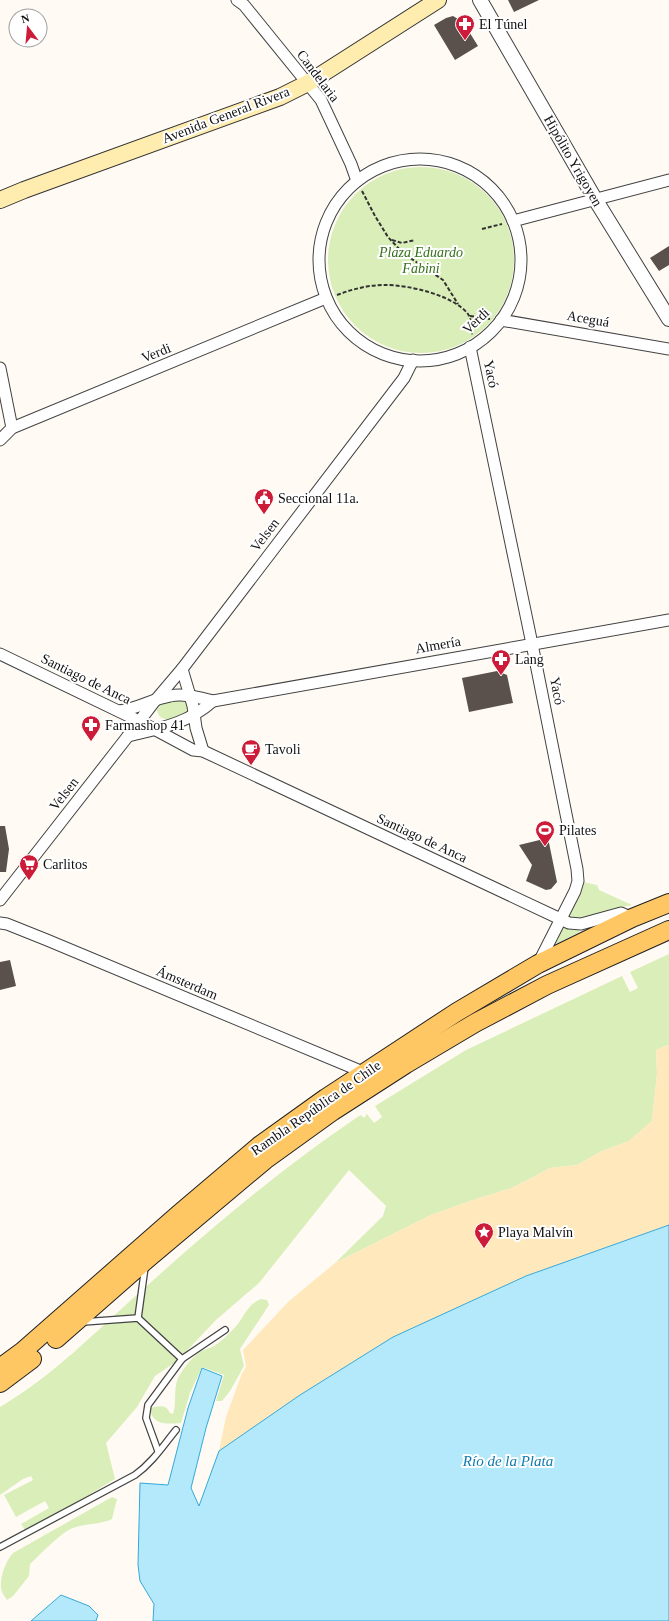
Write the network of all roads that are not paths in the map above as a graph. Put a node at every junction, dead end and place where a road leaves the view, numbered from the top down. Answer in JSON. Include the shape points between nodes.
{"nodes":[{"id":1,"x":237,"y":0,"type":"edge"},
{"id":2,"x":438,"y":0,"type":"edge"},
{"id":3,"x":480,"y":0,"type":"edge"},
{"id":4,"x":308,"y":83,"type":"junction"},
{"id":5,"x":669,"y":180,"type":"edge"},
{"id":6,"x":357,"y":181,"type":"junction"},
{"id":7,"x":595,"y":199,"type":"junction"},
{"id":8,"x":0,"y":200,"type":"edge"},
{"id":9,"x":508,"y":222,"type":"junction"},
{"id":10,"x":326,"y":298,"type":"junction"},
{"id":11,"x":669,"y":319,"type":"edge"},
{"id":12,"x":501,"y":320,"type":"junction"},
{"id":13,"x":470,"y":347,"type":"junction"},
{"id":14,"x":669,"y":349,"type":"edge"},
{"id":15,"x":413,"y":360,"type":"junction"},
{"id":16,"x":0,"y":368,"type":"edge"},
{"id":17,"x":12,"y":428,"type":"junction"},
{"id":18,"x":0,"y":440,"type":"edge"},
{"id":19,"x":669,"y":620,"type":"edge"},
{"id":20,"x":532,"y":644,"type":"junction"},
{"id":21,"x":0,"y":654,"type":"edge"},
{"id":22,"x":182,"y":669,"type":"junction"},
{"id":23,"x":190,"y":696,"type":"junction"},
{"id":24,"x":213,"y":700,"type":"junction"},
{"id":25,"x":154,"y":702,"type":"junction"},
{"id":26,"x":119,"y":711,"type":"junction"},
{"id":27,"x":195,"y":715,"type":"junction"},
{"id":28,"x":139,"y":721,"type":"junction"},
{"id":29,"x":155,"y":730,"type":"junction"},
{"id":30,"x":128,"y":736,"type":"junction"},
{"id":31,"x":203,"y":752,"type":"junction"},
{"id":32,"x":0,"y":900,"type":"edge"},
{"id":33,"x":669,"y":903,"type":"edge"},
{"id":34,"x":632,"y":918,"type":"junction"},
{"id":35,"x":560,"y":919,"type":"junction"},
{"id":36,"x":0,"y":923,"type":"edge"},
{"id":37,"x":669,"y":930,"type":"edge"},
{"id":38,"x":538,"y":964,"type":"junction"},
{"id":39,"x":363,"y":1072,"type":"junction"},
{"id":40,"x":146,"y":1260,"type":"junction"},
{"id":41,"x":138,"y":1318,"type":"junction"},
{"id":42,"x":74,"y":1323,"type":"junction"},
{"id":43,"x":225,"y":1330,"type":"dead end"},
{"id":44,"x":182,"y":1359,"type":"junction"},
{"id":45,"x":0,"y":1368,"type":"edge"},
{"id":46,"x":0,"y":1383,"type":"edge"},
{"id":47,"x":176,"y":1430,"type":"dead end"},
{"id":48,"x":158,"y":1452,"type":"junction"},
{"id":49,"x":0,"y":1547,"type":"edge"}],
"edges":[{"from":1,"to":4,"type":"street","name":"Candelaria"},
{"from":2,"to":4,"type":"main road","name":"Avenida General Rivera"},
{"from":3,"to":7,"type":"street","name":"Hipólito Yrigoyen"},
{"from":4,"to":6,"type":"street","name":"Candelaria","via":[[321,100],[352,164]]},
{"from":4,"to":8,"type":"main road","name":"Avenida General Rivera","via":[[280,97]]},
{"from":5,"to":7,"type":"street"},
{"from":6,"to":9,"type":"street","name":"Verdi","via":[[377,169],[399,161],[422,159],[445,162],[467,171],[486,184],[502,201]]},
{"from":6,"to":10,"type":"street","name":"Verdi","via":[[333,209],[323,231],[319,262]]},
{"from":7,"to":9,"type":"street"},
{"from":7,"to":11,"type":"street","name":"Hipólito Yrigoyen"},
{"from":9,"to":12,"type":"street","name":"Verdi","via":[[519,240],[521,260],[519,280],[513,299]]},
{"from":10,"to":15,"type":"street","name":"Verdi","via":[[346,330],[360,342],[394,358]]},
{"from":10,"to":17,"type":"street","name":"Verdi"},
{"from":12,"to":13,"type":"street","name":"Verdi"},
{"from":12,"to":14,"type":"street","name":"Aceguá"},
{"from":13,"to":15,"type":"street","name":"Verdi","via":[[433,360]]},
{"from":13,"to":20,"type":"street","name":"Yacó"},
{"from":15,"to":22,"type":"street","name":"Velsen","via":[[404,378]]},
{"from":16,"to":17,"type":"street"},
{"from":17,"to":18,"type":"street","name":"Verdi"},
{"from":19,"to":20,"type":"street","name":"Almería"},
{"from":20,"to":24,"type":"street","name":"Almería"},
{"from":20,"to":35,"type":"street","name":"Yacó","via":[[577,869],[578,881],[575,891]]},
{"from":21,"to":26,"type":"street","name":"Santiago de Anca"},
{"from":22,"to":23,"type":"street"},
{"from":22,"to":25,"type":"street","name":"Velsen"},
{"from":23,"to":24,"type":"street","name":"Almería"},
{"from":23,"to":25,"type":"street","name":"Almería","via":[[170,696]]},
{"from":23,"to":27,"type":"street"},
{"from":24,"to":27,"type":"street","name":"Almería"},
{"from":25,"to":26,"type":"street","name":"Almería"},
{"from":25,"to":28,"type":"street","name":"Velsen"},
{"from":26,"to":28,"type":"street","name":"Santiago de Anca"},
{"from":27,"to":29,"type":"street","name":"Almería"},
{"from":27,"to":31,"type":"street"},
{"from":28,"to":29,"type":"street","name":"Santiago de Anca"},
{"from":28,"to":30,"type":"street","name":"Velsen"},
{"from":29,"to":30,"type":"street","name":"Almería"},
{"from":29,"to":31,"type":"street","name":"Santiago de Anca"},
{"from":30,"to":32,"type":"street","name":"Velsen"},
{"from":31,"to":35,"type":"street","name":"Santiago de Anca"},
{"from":33,"to":34,"type":"main road","name":"Rambla República de Chile"},
{"from":34,"to":35,"type":"street","name":"Santiago de Anca","via":[[621,913],[581,924]]},
{"from":34,"to":38,"type":"main road","name":"Rambla República de Chile"},
{"from":35,"to":38,"type":"street","name":"Yacó"},
{"from":36,"to":39,"type":"street","name":"Ámsterdam","via":[[47,940]]},
{"from":37,"to":40,"type":"main road","name":"Rambla República de Chile","via":[[547,985],[475,1023],[406,1064],[333,1111],[265,1160]]},
{"from":38,"to":39,"type":"main road","name":"Rambla República de Chile"},
{"from":39,"to":45,"type":"main road","name":"Rambla República de Chile","via":[[259,1146]]},
{"from":40,"to":41,"type":"lane"},
{"from":40,"to":42,"type":"main road","name":"Rambla República de Chile"},
{"from":41,"to":42,"type":"lane"},
{"from":41,"to":44,"type":"lane"},
{"from":42,"to":46,"type":"main road","name":"Rambla República de Chile"},
{"from":43,"to":44,"type":"lane"},
{"from":44,"to":48,"type":"lane","via":[[148,1405],[146,1418]]},
{"from":47,"to":48,"type":"lane"},
{"from":48,"to":49,"type":"lane","via":[[151,1462],[135,1474]]}]}
